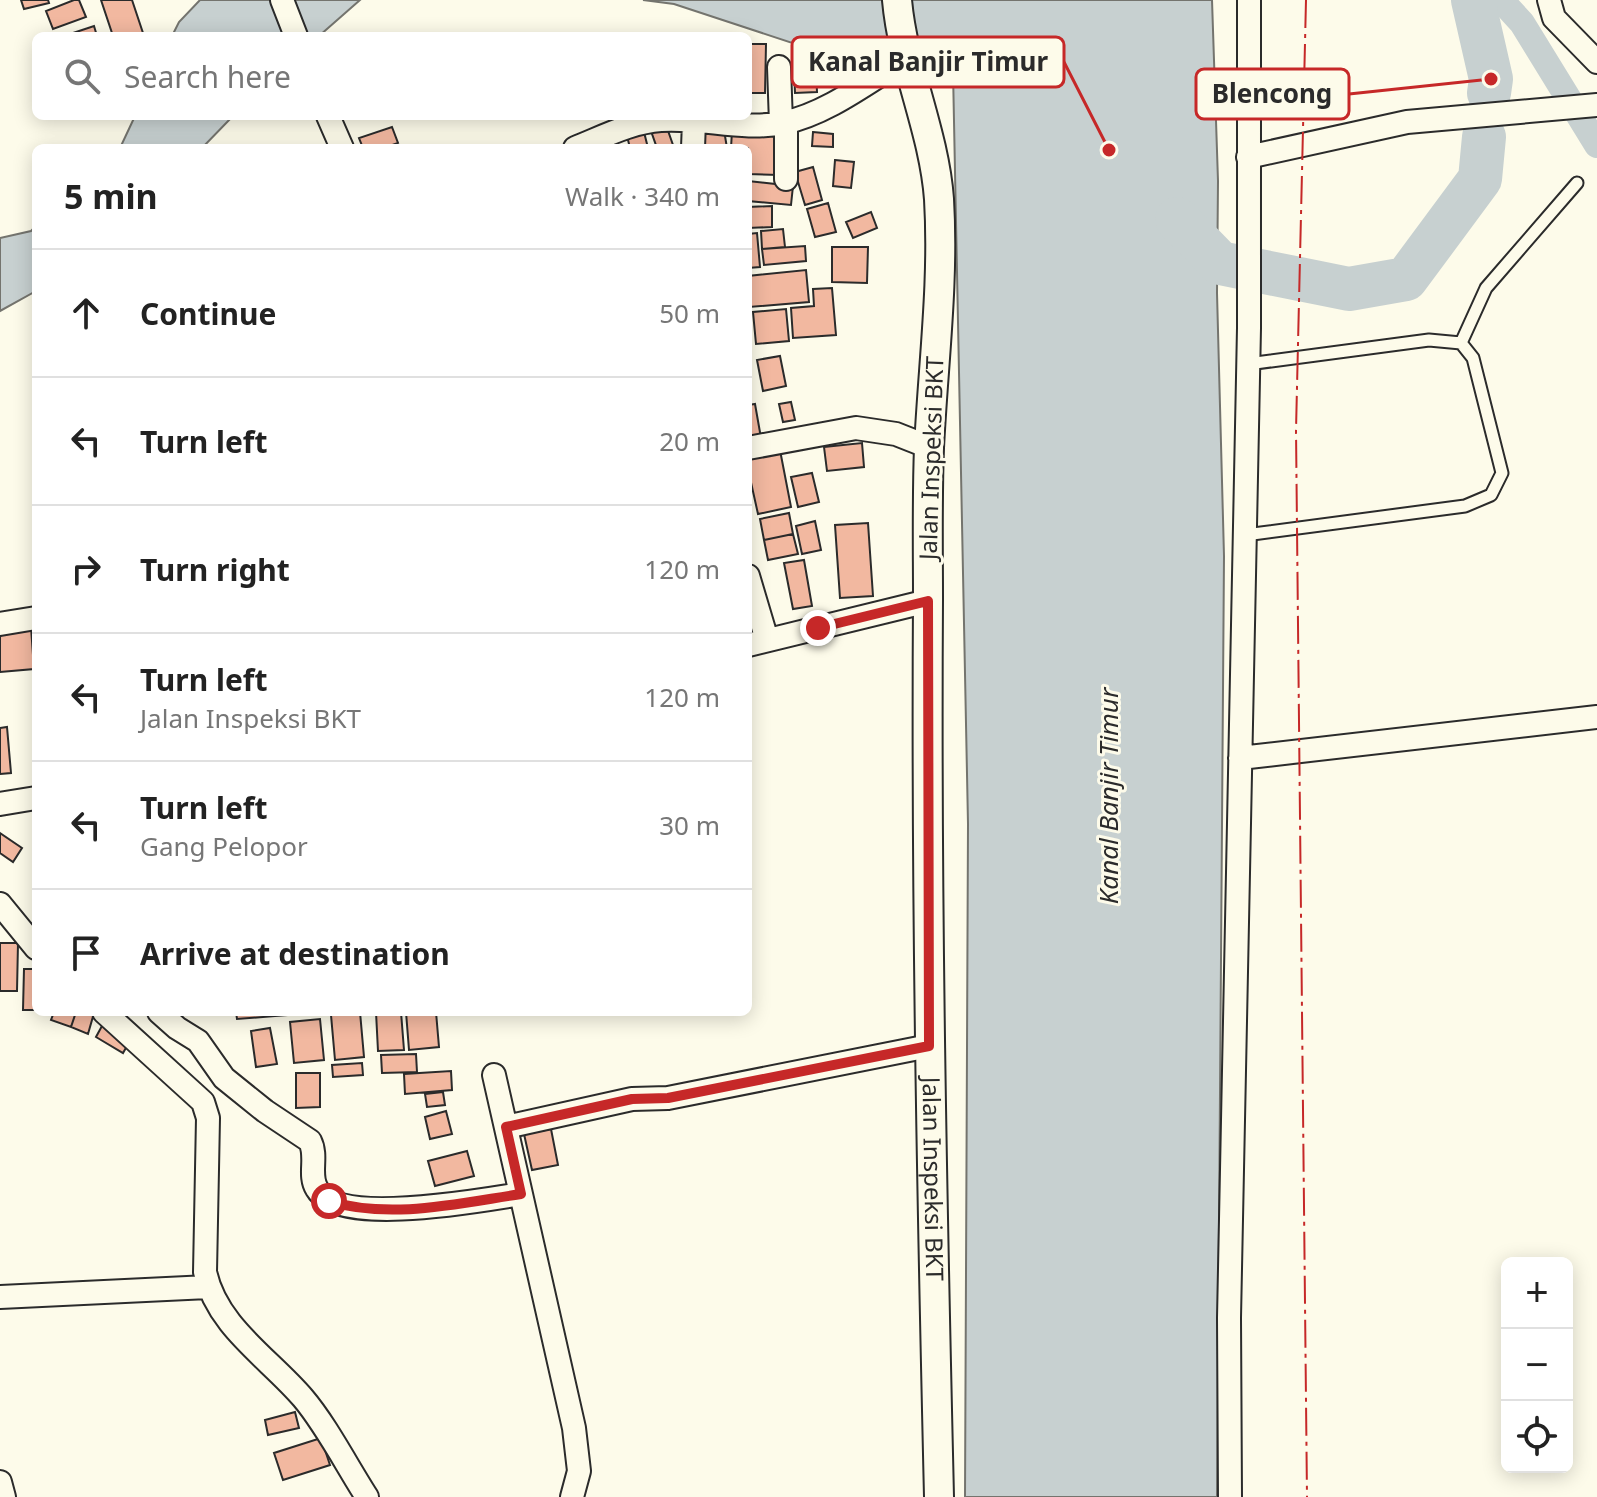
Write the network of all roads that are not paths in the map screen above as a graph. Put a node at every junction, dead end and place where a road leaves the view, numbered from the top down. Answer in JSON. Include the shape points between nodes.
{"nodes":[{"id":1,"x":282,"y":0,"type":"edge"},
{"id":2,"x":897,"y":0,"type":"edge"},
{"id":3,"x":1249,"y":0,"type":"edge"},
{"id":4,"x":1549,"y":0,"type":"edge"},
{"id":5,"x":294,"y":32,"type":"edge"},
{"id":6,"x":907,"y":58,"type":"junction"},
{"id":7,"x":1597,"y":62,"type":"edge"},
{"id":8,"x":779,"y":67,"type":"dead end"},
{"id":9,"x":1596,"y":105,"type":"edge"},
{"id":10,"x":330,"y":120,"type":"edge"},
{"id":11,"x":663,"y":120,"type":"edge"},
{"id":12,"x":663,"y":120,"type":"edge"},
{"id":13,"x":694,"y":121,"type":"junction"},
{"id":14,"x":784,"y":123,"type":"junction"},
{"id":15,"x":340,"y":144,"type":"edge"},
{"id":16,"x":585,"y":144,"type":"edge"},
{"id":17,"x":693,"y":144,"type":"edge"},
{"id":18,"x":1248,"y":157,"type":"junction"},
{"id":19,"x":786,"y":179,"type":"dead end"},
{"id":20,"x":1577,"y":183,"type":"dead end"},
{"id":21,"x":1461,"y":343,"type":"junction"},
{"id":22,"x":1248,"y":364,"type":"junction"},
{"id":23,"x":752,"y":447,"type":"edge"},
{"id":24,"x":929,"y":447,"type":"junction"},
{"id":25,"x":1245,"y":535,"type":"junction"},
{"id":26,"x":928,"y":601,"type":"junction"},
{"id":27,"x":752,"y":603,"type":"edge"},
{"id":28,"x":32,"y":619,"type":"edge"},
{"id":29,"x":0,"y":624,"type":"edge"},
{"id":30,"x":758,"y":643,"type":"edge"},
{"id":31,"x":1597,"y":717,"type":"edge"},
{"id":32,"x":1240,"y":758,"type":"junction"},
{"id":33,"x":32,"y":799,"type":"edge"},
{"id":34,"x":0,"y":804,"type":"edge"},
{"id":35,"x":0,"y":904,"type":"edge"},
{"id":36,"x":32,"y":943,"type":"edge"},
{"id":37,"x":108,"y":1016,"type":"edge"},
{"id":38,"x":164,"y":1016,"type":"edge"},
{"id":39,"x":929,"y":1046,"type":"junction"},
{"id":40,"x":494,"y":1075,"type":"dead end"},
{"id":41,"x":506,"y":1127,"type":"junction"},
{"id":42,"x":521,"y":1194,"type":"junction"},
{"id":43,"x":208,"y":1287,"type":"junction"},
{"id":44,"x":0,"y":1297,"type":"edge"},
{"id":45,"x":0,"y":1482,"type":"edge"},
{"id":46,"x":4,"y":1497,"type":"edge"},
{"id":47,"x":367,"y":1497,"type":"edge"},
{"id":48,"x":572,"y":1497,"type":"edge"},
{"id":49,"x":939,"y":1497,"type":"edge"},
{"id":50,"x":1230,"y":1497,"type":"edge"}],
"edges":[{"from":1,"to":5,"type":"street"},
{"from":2,"to":6,"type":"street","name":"Jalan Inspeksi BKT"},
{"from":3,"to":18,"type":"street"},
{"from":4,"to":7,"type":"street","via":[[1554,18]]},
{"from":6,"to":14,"type":"street","via":[[807,116]]},
{"from":6,"to":24,"type":"street","name":"Jalan Inspeksi BKT","via":[[938,195],[941,274]]},
{"from":8,"to":14,"type":"street"},
{"from":9,"to":18,"type":"street","via":[[1407,122]]},
{"from":10,"to":15,"type":"street"},
{"from":11,"to":16,"type":"street","via":[[637,123]]},
{"from":12,"to":13,"type":"street"},
{"from":13,"to":14,"type":"street"},
{"from":13,"to":17,"type":"street"},
{"from":14,"to":19,"type":"street"},
{"from":18,"to":22,"type":"street"},
{"from":20,"to":21,"type":"lane","via":[[1486,288]]},
{"from":21,"to":22,"type":"lane","via":[[1429,340]]},
{"from":21,"to":25,"type":"lane","via":[[1473,358],[1502,473],[1491,495],[1465,506]]},
{"from":22,"to":25,"type":"street"},
{"from":23,"to":24,"type":"street","via":[[856,428],[896,434]]},
{"from":24,"to":26,"type":"street","name":"Jalan Inspeksi BKT"},
{"from":25,"to":32,"type":"street"},
{"from":26,"to":30,"type":"street"},
{"from":26,"to":39,"type":"street","name":"Jalan Inspeksi BKT"},
{"from":27,"to":30,"type":"street"},
{"from":28,"to":29,"type":"street"},
{"from":31,"to":32,"type":"street"},
{"from":32,"to":50,"type":"street"},
{"from":33,"to":34,"type":"street"},
{"from":35,"to":36,"type":"street"},
{"from":37,"to":43,"type":"street","via":[[203,1102],[208,1118]]},
{"from":38,"to":42,"type":"street","via":[[198,1041],[224,1078],[310,1141],[313,1179],[329,1201],[376,1209]]},
{"from":39,"to":41,"type":"street"},
{"from":39,"to":49,"type":"street","name":"Jalan Inspeksi BKT"},
{"from":40,"to":41,"type":"street"},
{"from":41,"to":42,"type":"street"},
{"from":42,"to":48,"type":"street","via":[[574,1428],[579,1471]]},
{"from":43,"to":44,"type":"street"},
{"from":43,"to":47,"type":"street","via":[[244,1341],[303,1398]]},
{"from":45,"to":46,"type":"street"}]}
